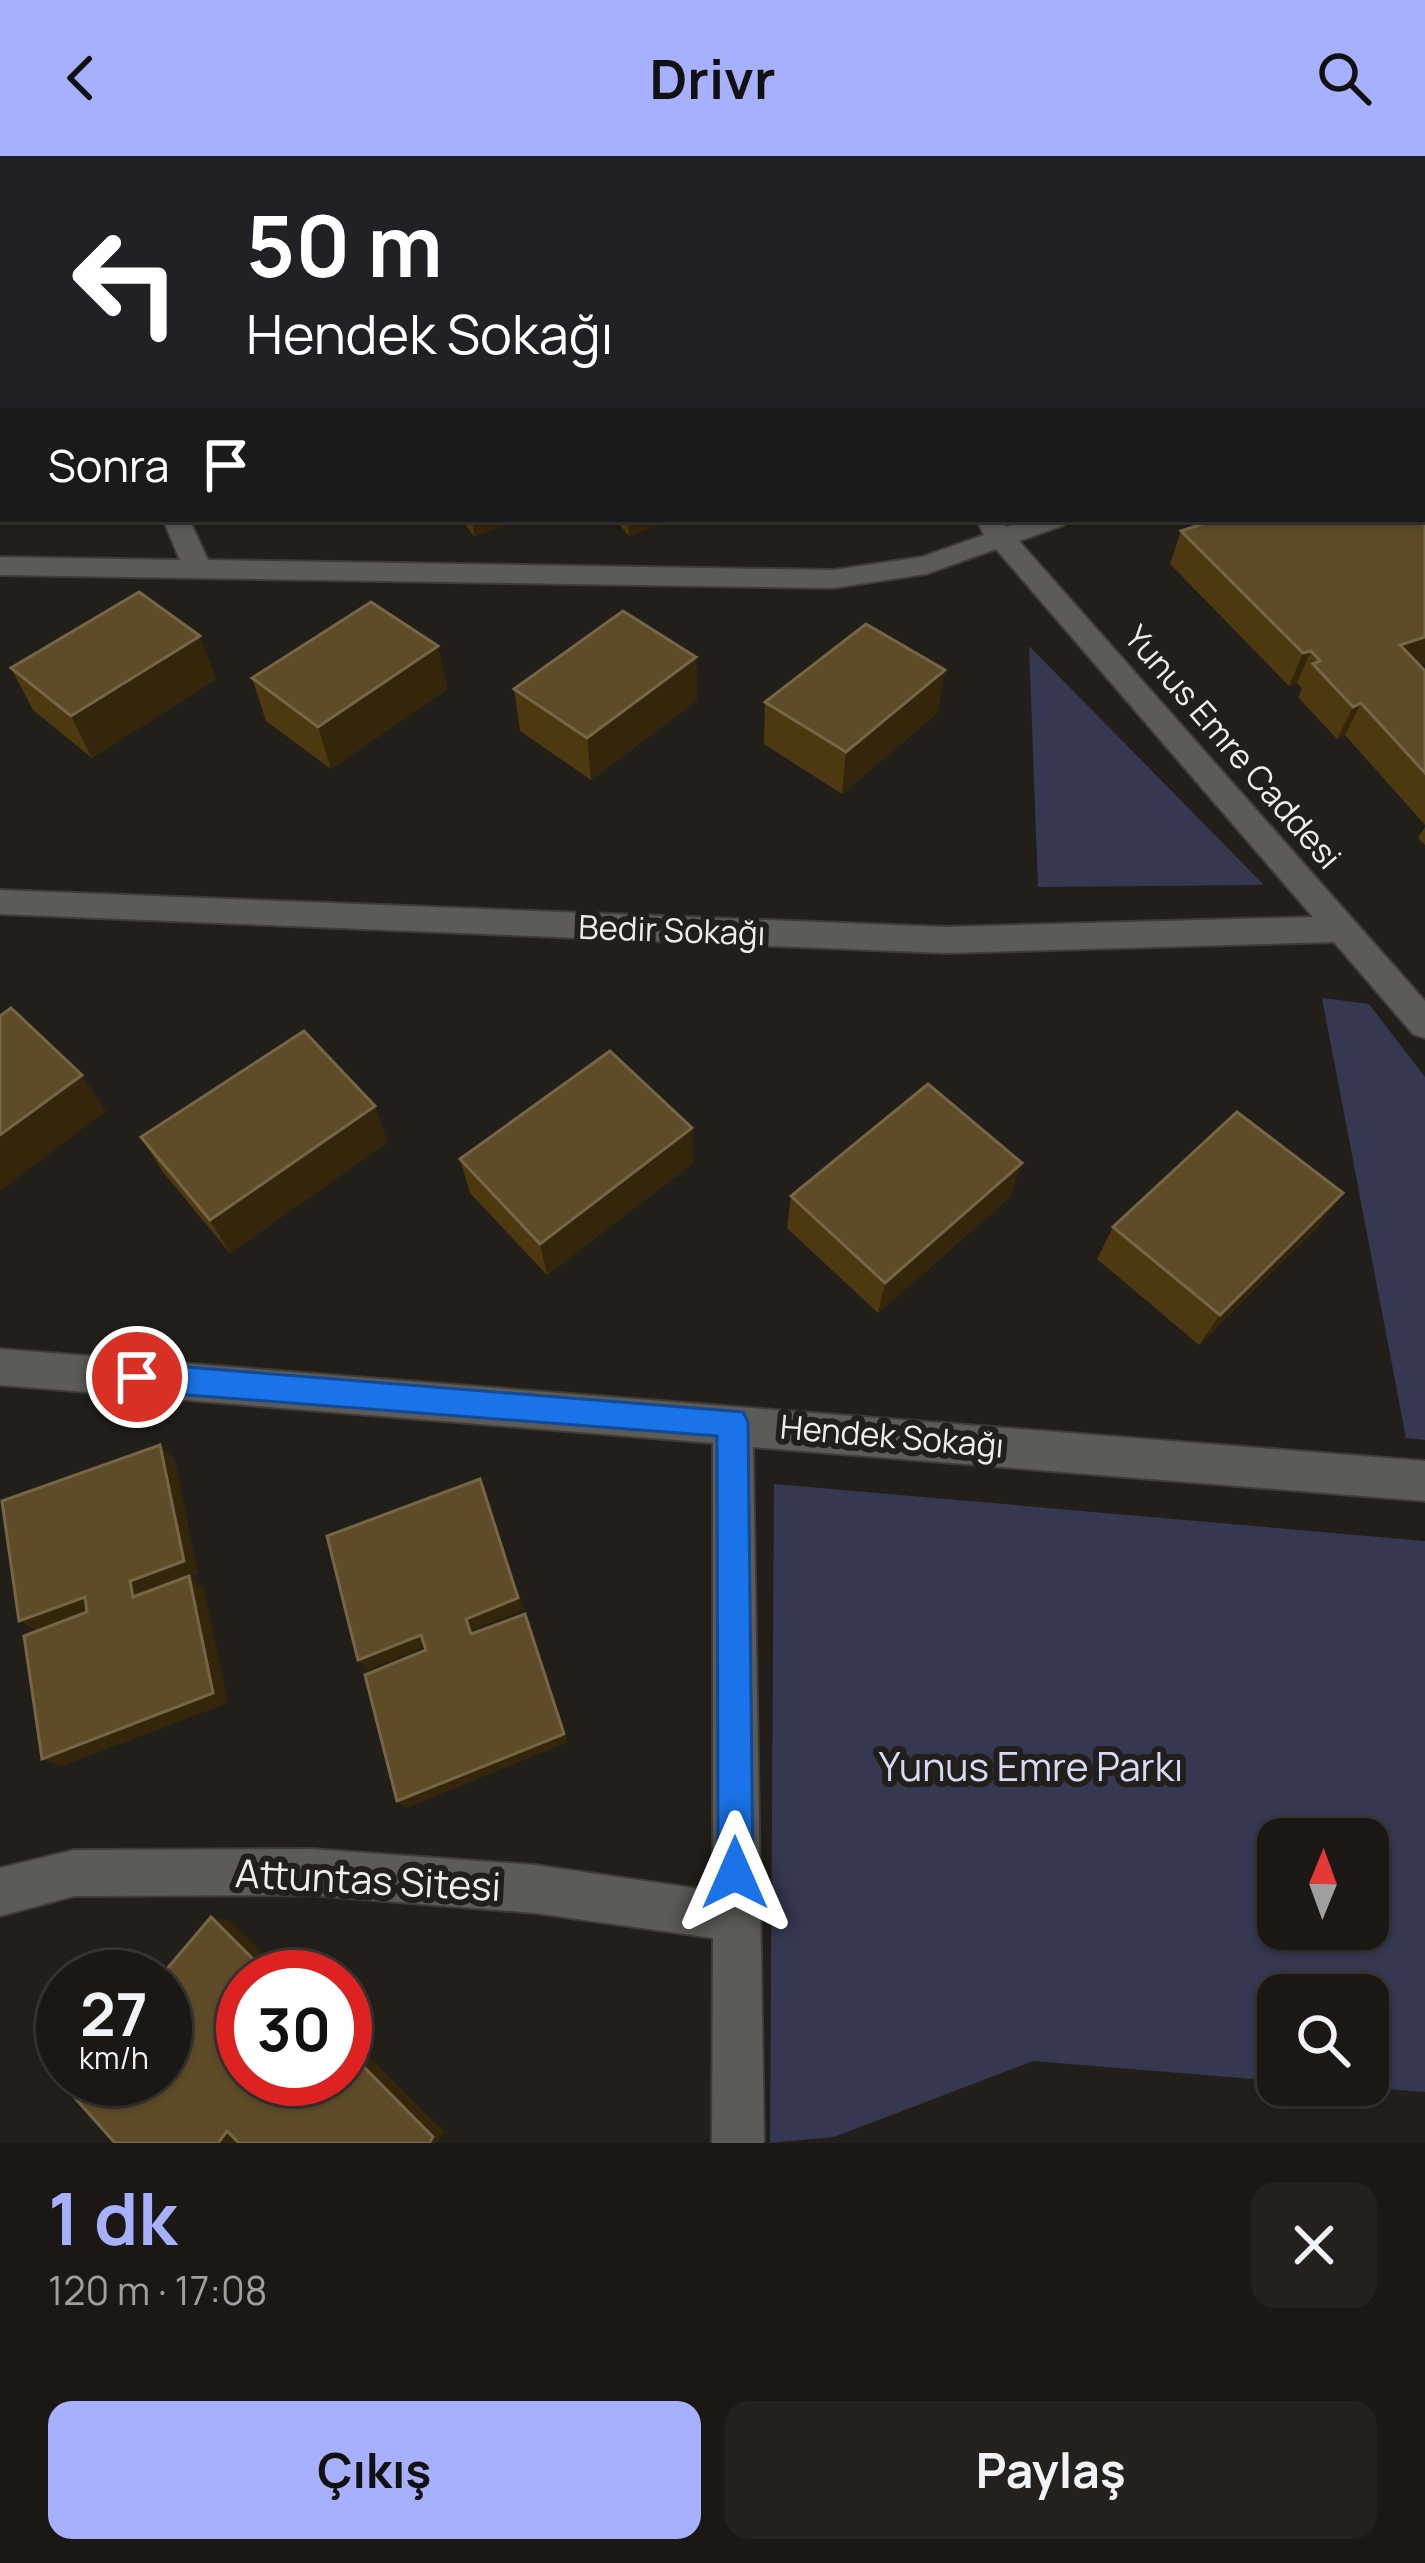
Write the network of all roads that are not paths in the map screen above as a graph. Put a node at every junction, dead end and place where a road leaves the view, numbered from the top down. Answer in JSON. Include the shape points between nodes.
{"nodes":[{"id":1,"x":177,"y":522,"type":"edge"},
{"id":2,"x":1037,"y":522,"type":"edge"},
{"id":3,"x":994,"y":529,"type":"edge"},
{"id":4,"x":0,"y":566,"type":"edge"},
{"id":5,"x":199,"y":572,"type":"junction"},
{"id":6,"x":0,"y":902,"type":"edge"},
{"id":7,"x":1345,"y":929,"type":"junction"},
{"id":8,"x":1425,"y":1024,"type":"edge"},
{"id":9,"x":0,"y":1367,"type":"edge"},
{"id":10,"x":733,"y":1422,"type":"junction"},
{"id":11,"x":1425,"y":1481,"type":"edge"},
{"id":12,"x":0,"y":1892,"type":"edge"},
{"id":13,"x":736,"y":1918,"type":"junction"},
{"id":14,"x":739,"y":2143,"type":"edge"}],
"edges":[{"from":1,"to":5,"type":"street"},
{"from":2,"to":3,"type":"street"},
{"from":3,"to":5,"type":"street","via":[[926,565],[833,579]]},
{"from":3,"to":7,"type":"street","name":"Yunus Emre Caddesi"},
{"from":4,"to":5,"type":"street"},
{"from":6,"to":7,"type":"street","name":"Bedir Sokağı","via":[[945,940]]},
{"from":7,"to":8,"type":"street","name":"Yunus Emre Caddesi"},
{"from":9,"to":10,"type":"street","name":"Hendek Sokağı"},
{"from":10,"to":11,"type":"street","name":"Hendek Sokağı"},
{"from":10,"to":13,"type":"street"},
{"from":12,"to":13,"type":"street","name":"Attuntas Sitesi","via":[[74,1873],[311,1872],[535,1889]]},
{"from":13,"to":14,"type":"street"}]}
